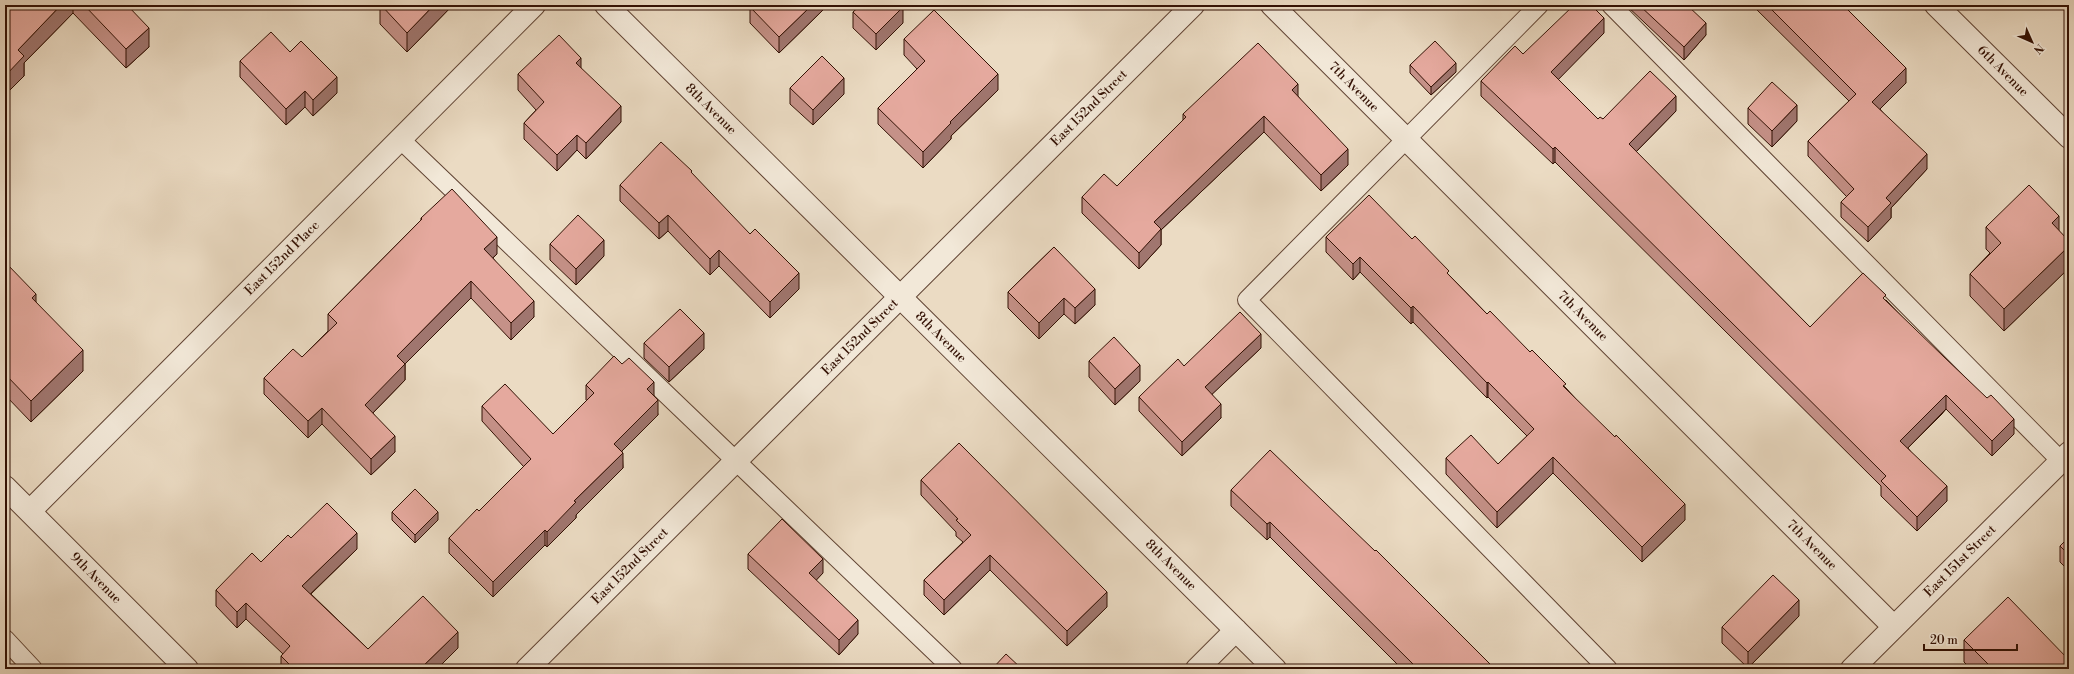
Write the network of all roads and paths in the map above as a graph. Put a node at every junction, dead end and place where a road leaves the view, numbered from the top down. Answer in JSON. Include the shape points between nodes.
{"nodes":[{"id":1,"x":534,"y":5,"type":"edge"},
{"id":2,"x":606,"y":5,"type":"edge"},
{"id":3,"x":1193,"y":5,"type":"edge"},
{"id":4,"x":1272,"y":5,"type":"edge"},
{"id":5,"x":1539,"y":5,"type":"edge"},
{"id":6,"x":1611,"y":5,"type":"edge"},
{"id":7,"x":1936,"y":5,"type":"edge"},
{"id":8,"x":2069,"y":137,"type":"edge"},
{"id":9,"x":400,"y":139,"type":"junction"},
{"id":10,"x":1406,"y":139,"type":"junction"},
{"id":11,"x":900,"y":297,"type":"junction"},
{"id":12,"x":2065,"y":457,"type":"edge"},
{"id":13,"x":736,"y":461,"type":"junction"},
{"id":14,"x":5,"y":487,"type":"edge"},
{"id":15,"x":30,"y":511,"type":"junction"},
{"id":16,"x":1894,"y":627,"type":"junction"},
{"id":17,"x":1236,"y":630,"type":"junction"},
{"id":18,"x":6,"y":642,"type":"edge"},
{"id":19,"x":33,"y":669,"type":"edge"},
{"id":20,"x":187,"y":669,"type":"edge"},
{"id":21,"x":527,"y":669,"type":"edge"},
{"id":22,"x":953,"y":669,"type":"edge"},
{"id":23,"x":1197,"y":669,"type":"edge"},
{"id":24,"x":1275,"y":669,"type":"edge"},
{"id":25,"x":1608,"y":669,"type":"edge"},
{"id":26,"x":1852,"y":669,"type":"edge"}],
"edges":[{"from":1,"to":9,"type":"street","name":"East 152nd Place"},
{"from":2,"to":11,"type":"street","name":"8th Avenue"},
{"from":3,"to":11,"type":"street","name":"East 152nd Street"},
{"from":4,"to":10,"type":"street","name":"7th Avenue"},
{"from":5,"to":10,"type":"lane"},
{"from":6,"to":12,"type":"lane"},
{"from":7,"to":8,"type":"street","name":"6th Avenue"},
{"from":9,"to":13,"type":"lane"},
{"from":9,"to":15,"type":"street","name":"East 152nd Place"},
{"from":10,"to":16,"type":"street","name":"7th Avenue"},
{"from":10,"to":25,"type":"lane","via":[[1247,300]]},
{"from":11,"to":13,"type":"street","name":"East 152nd Street"},
{"from":11,"to":17,"type":"street","name":"8th Avenue"},
{"from":12,"to":16,"type":"street","name":"East 151st Street"},
{"from":13,"to":21,"type":"street","name":"East 152nd Street"},
{"from":13,"to":22,"type":"lane"},
{"from":14,"to":15,"type":"street","name":"9th Avenue"},
{"from":15,"to":20,"type":"street","name":"9th Avenue"},
{"from":16,"to":26,"type":"street","name":"East 151st Street"},
{"from":17,"to":23,"type":"street"},
{"from":17,"to":24,"type":"street","name":"8th Avenue"},
{"from":18,"to":19,"type":"lane"}]}
